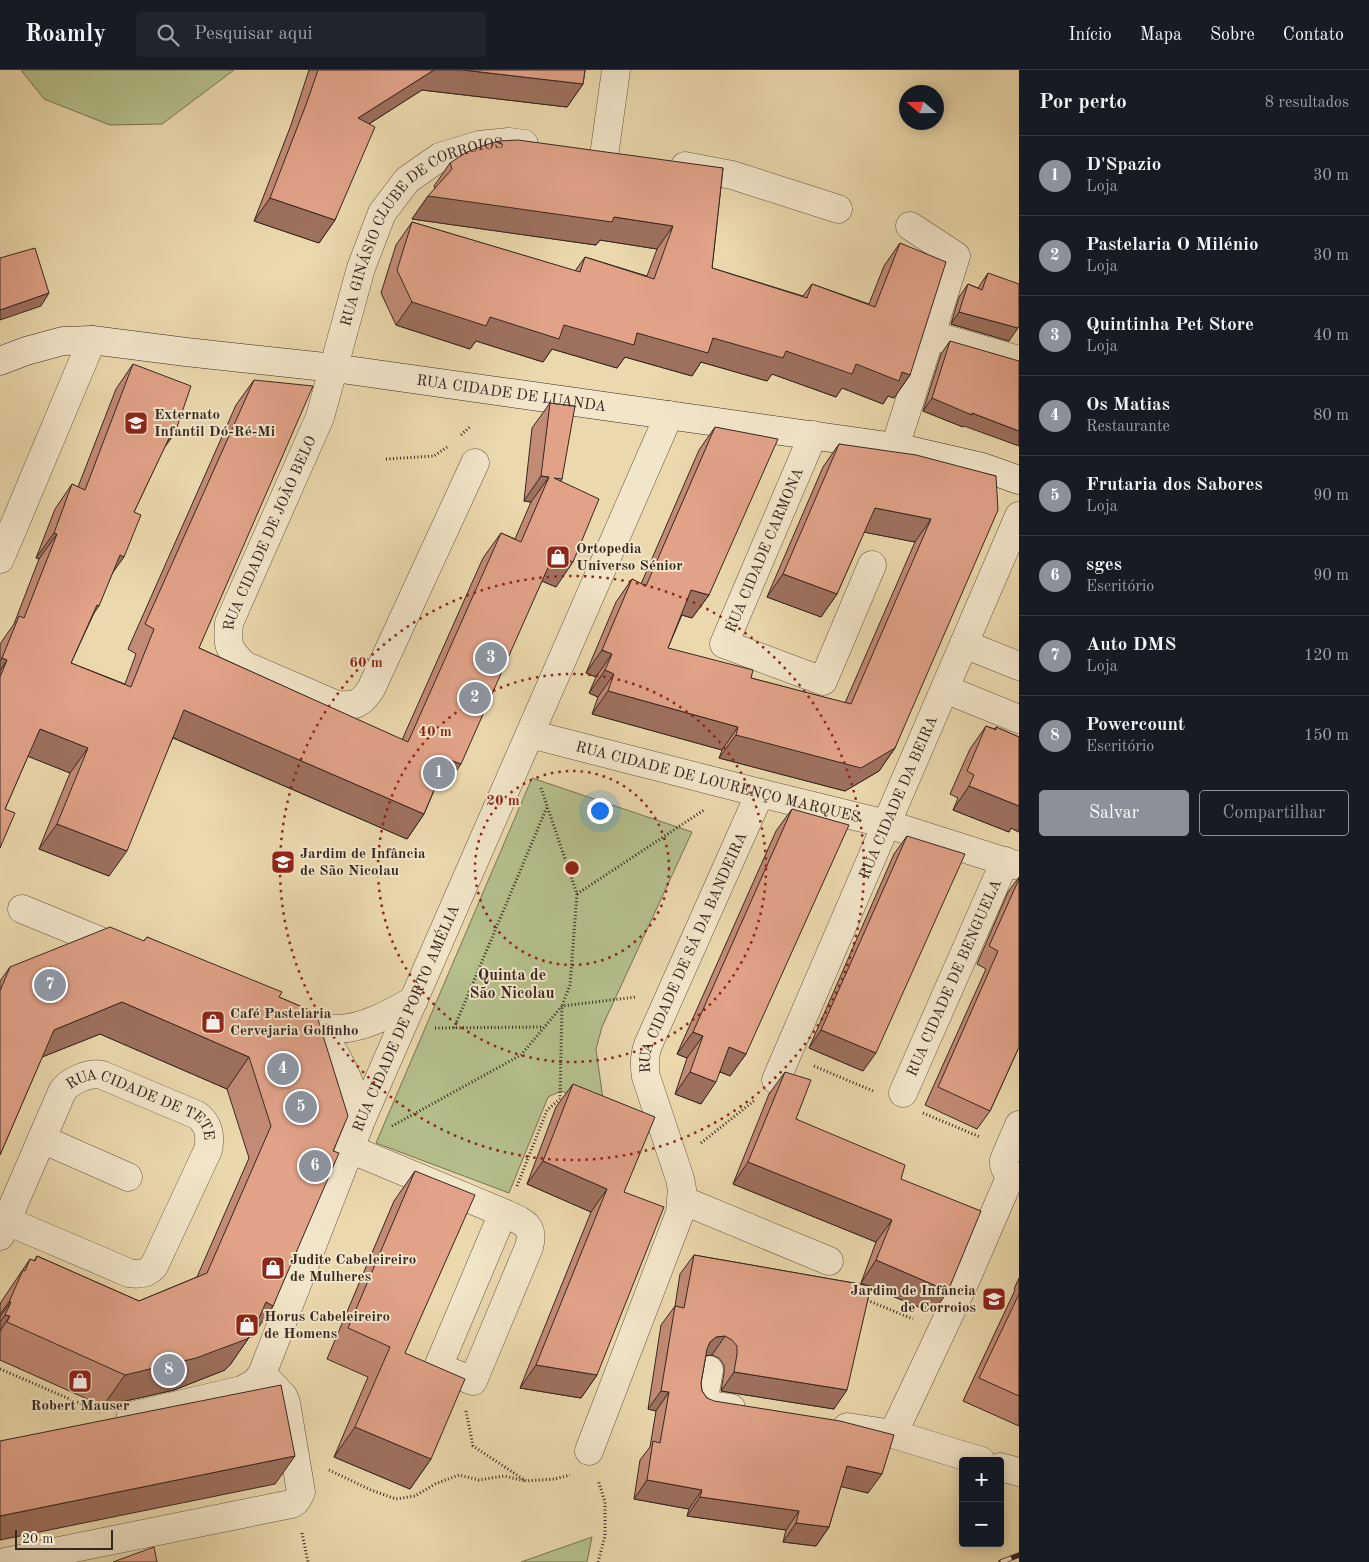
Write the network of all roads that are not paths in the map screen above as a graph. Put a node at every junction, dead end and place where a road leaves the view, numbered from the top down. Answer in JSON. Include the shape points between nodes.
{"nodes":[{"id":1,"x":616,"y":70,"type":"edge"},
{"id":2,"x":547,"y":148,"type":"edge"},
{"id":3,"x":576,"y":152,"type":"edge"},
{"id":4,"x":604,"y":156,"type":"junction"},
{"id":5,"x":631,"y":159,"type":"edge"},
{"id":6,"x":658,"y":162,"type":"edge"},
{"id":7,"x":838,"y":209,"type":"dead end"},
{"id":8,"x":910,"y":226,"type":"dead end"},
{"id":9,"x":932,"y":335,"type":"junction"},
{"id":10,"x":92,"y":340,"type":"junction"},
{"id":11,"x":0,"y":360,"type":"edge"},
{"id":12,"x":1019,"y":360,"type":"edge"},
{"id":13,"x":334,"y":368,"type":"junction"},
{"id":14,"x":669,"y":415,"type":"junction"},
{"id":15,"x":813,"y":435,"type":"junction"},
{"id":16,"x":895,"y":447,"type":"junction"},
{"id":17,"x":476,"y":463,"type":"road end"},
{"id":18,"x":1019,"y":480,"type":"edge"},
{"id":19,"x":1019,"y":516,"type":"edge"},
{"id":20,"x":0,"y":560,"type":"edge"},
{"id":21,"x":872,"y":565,"type":"dead end"},
{"id":22,"x":964,"y":644,"type":"junction"},
{"id":23,"x":1019,"y":666,"type":"edge"},
{"id":24,"x":945,"y":689,"type":"junction"},
{"id":25,"x":1019,"y":719,"type":"edge"},
{"id":26,"x":528,"y":739,"type":"junction"},
{"id":27,"x":749,"y":791,"type":"junction"},
{"id":28,"x":887,"y":824,"type":"junction"},
{"id":29,"x":1012,"y":864,"type":"edge"},
{"id":30,"x":22,"y":908,"type":"dead end"},
{"id":31,"x":148,"y":961,"type":"edge"},
{"id":32,"x":414,"y":1000,"type":"junction"},
{"id":33,"x":274,"y":1013,"type":"edge"},
{"id":34,"x":310,"y":1028,"type":"junction"},
{"id":35,"x":776,"y":1080,"type":"road end"},
{"id":36,"x":902,"y":1093,"type":"dead end"},
{"id":37,"x":362,"y":1118,"type":"junction"},
{"id":38,"x":1019,"y":1125,"type":"edge"},
{"id":39,"x":42,"y":1139,"type":"junction"},
{"id":40,"x":350,"y":1149,"type":"junction"},
{"id":41,"x":1015,"y":1176,"type":"edge"},
{"id":42,"x":128,"y":1177,"type":"dead end"},
{"id":43,"x":682,"y":1200,"type":"junction"},
{"id":44,"x":505,"y":1214,"type":"junction"},
{"id":45,"x":3,"y":1228,"type":"edge"},
{"id":46,"x":829,"y":1260,"type":"dead end"},
{"id":47,"x":709,"y":1370,"type":"edge"},
{"id":48,"x":262,"y":1374,"type":"junction"},
{"id":49,"x":759,"y":1413,"type":"edge"},
{"id":50,"x":112,"y":1420,"type":"edge"},
{"id":51,"x":825,"y":1423,"type":"edge"},
{"id":52,"x":893,"y":1434,"type":"junction"},
{"id":53,"x":968,"y":1457,"type":"edge"},
{"id":54,"x":591,"y":1459,"type":"road end"},
{"id":55,"x":1004,"y":1467,"type":"edge"},
{"id":56,"x":1019,"y":1472,"type":"edge"},
{"id":57,"x":5,"y":1562,"type":"edge"}],
"edges":[{"from":1,"to":4,"type":"street"},
{"from":2,"to":13,"type":"street","name":"RUA GINÁSIO CLUBE DE CORROIOS","via":[[509,142],[479,145],[440,157],[407,180],[382,213],[361,268]]},
{"from":3,"to":4,"type":"street"},
{"from":4,"to":5,"type":"street"},
{"from":6,"to":7,"type":"street","via":[[732,175]]},
{"from":8,"to":9,"type":"street","via":[[956,256]]},
{"from":9,"to":12,"type":"street"},
{"from":9,"to":16,"type":"street"},
{"from":10,"to":11,"type":"street","name":"RUA CIDADE DE LUANDA","via":[[63,341]]},
{"from":10,"to":13,"type":"street","name":"RUA CIDADE DE LUANDA"},
{"from":10,"to":20,"type":"street"},
{"from":13,"to":14,"type":"street","name":"RUA CIDADE DE LUANDA"},
{"from":13,"to":17,"type":"street","name":"RUA CIDADE DE JOÃO BELO","via":[[320,417],[229,623],[228,640],[232,654],[244,664],[337,705],[350,706],[363,701],[372,689]]},
{"from":14,"to":15,"type":"street","name":"RUA CIDADE DE LUANDA"},
{"from":14,"to":26,"type":"street","name":"RUA CIDADE DE PORTO AMÉLIA"},
{"from":15,"to":16,"type":"street","name":"RUA CIDADE DE LUANDA"},
{"from":15,"to":21,"type":"street","name":"RUA CIDADE CARMONA","via":[[724,644],[823,681]]},
{"from":16,"to":18,"type":"street","name":"RUA CIDADE DE LUANDA","via":[[982,467]]},
{"from":19,"to":22,"type":"street","name":"RUA CIDADE DA BEIRA"},
{"from":22,"to":23,"type":"street"},
{"from":22,"to":24,"type":"street","name":"RUA CIDADE DA BEIRA"},
{"from":24,"to":25,"type":"street"},
{"from":24,"to":28,"type":"street","name":"RUA CIDADE DA BEIRA"},
{"from":26,"to":27,"type":"street","name":"RUA CIDADE DE LOURENÇO MARQUES"},
{"from":26,"to":32,"type":"street","name":"RUA CIDADE DE PORTO AMÉLIA"},
{"from":27,"to":28,"type":"street","name":"RUA CIDADE DE LOURENÇO MARQUES"},
{"from":27,"to":43,"type":"street","name":"RUA CIDADE DE SÁ DA BANDEIRA","via":[[645,1055],[646,1077],[682,1189]]},
{"from":28,"to":29,"type":"street","name":"RUA CIDADE DE LOURENÇO MARQUES"},
{"from":28,"to":35,"type":"street","name":"RUA CIDADE DA BEIRA"},
{"from":29,"to":36,"type":"street","name":"RUA CIDADE DE BENGUELA"},
{"from":30,"to":31,"type":"street"},
{"from":32,"to":34,"type":"street","via":[[366,1023],[340,1029]]},
{"from":32,"to":37,"type":"street","name":"RUA CIDADE DE PORTO AMÉLIA"},
{"from":33,"to":34,"type":"street"},
{"from":34,"to":37,"type":"street","via":[[339,1062]]},
{"from":37,"to":40,"type":"street","name":"RUA CIDADE DE PORTO AMÉLIA"},
{"from":38,"to":41,"type":"street","via":[[1004,1160],[1008,1173]]},
{"from":39,"to":42,"type":"street"},
{"from":39,"to":45,"type":"street","name":"RUA CIDADE DE TETE"},
{"from":39,"to":45,"type":"street","name":"RUA CIDADE DE TETE","via":[[64,1088],[95,1074],[197,1115],[206,1124],[210,1137],[208,1150],[154,1266],[146,1273],[129,1273]]},
{"from":40,"to":44,"type":"street"},
{"from":40,"to":48,"type":"street","name":"RUA CIDADE DE PORTO AMÉLIA"},
{"from":41,"to":52,"type":"street"},
{"from":43,"to":46,"type":"street"},
{"from":43,"to":54,"type":"street","name":"RUA CIDADE DE SÁ DA BANDEIRA"},
{"from":44,"to":44,"type":"street","via":[[438,1366],[473,1381],[530,1241],[530,1230],[524,1222]]},
{"from":47,"to":49,"type":"street","via":[[703,1404]]},
{"from":48,"to":50,"type":"street","name":"RUA CIDADE DE PORTO AMÉLIA","via":[[245,1389]]},
{"from":48,"to":57,"type":"street","via":[[286,1403],[301,1492],[296,1502]]},
{"from":51,"to":52,"type":"street"},
{"from":52,"to":53,"type":"street"},
{"from":55,"to":56,"type":"street"}]}
